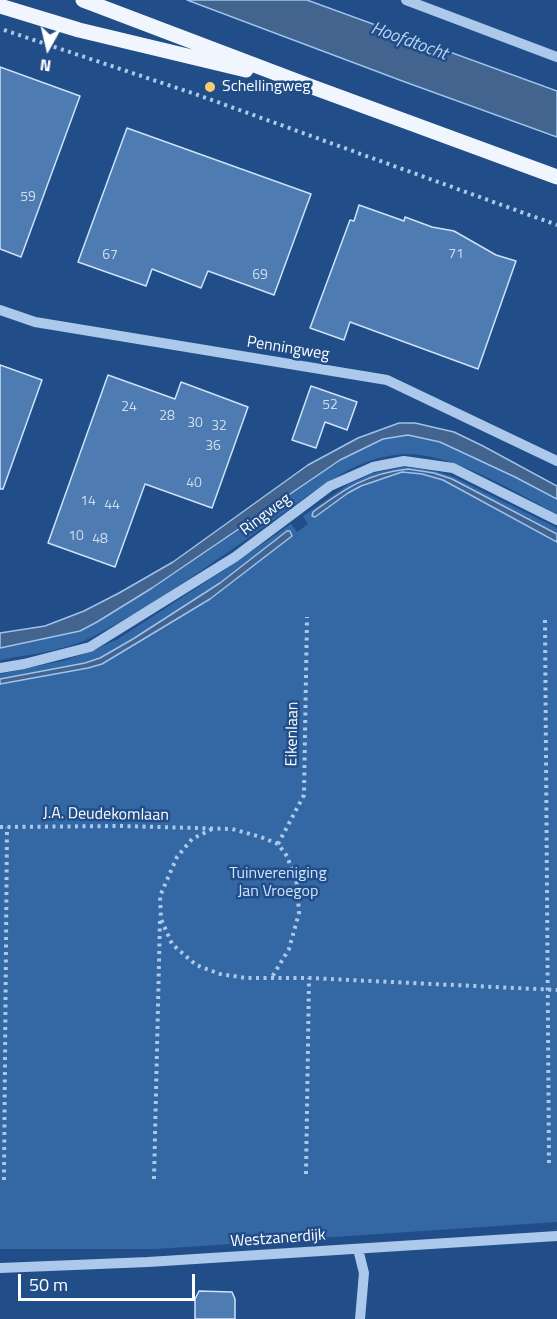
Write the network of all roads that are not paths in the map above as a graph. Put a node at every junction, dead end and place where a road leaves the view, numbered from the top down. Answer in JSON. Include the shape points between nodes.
{"nodes":[{"id":1,"x":83,"y":0,"type":"edge"},
{"id":2,"x":406,"y":0,"type":"edge"},
{"id":3,"x":11,"y":5,"type":"edge"},
{"id":4,"x":557,"y":57,"type":"edge"},
{"id":5,"x":307,"y":85,"type":"junction"},
{"id":6,"x":557,"y":177,"type":"edge"},
{"id":7,"x":0,"y":310,"type":"edge"},
{"id":8,"x":557,"y":461,"type":"edge"},
{"id":9,"x":557,"y":520,"type":"edge"},
{"id":10,"x":0,"y":668,"type":"edge"},
{"id":11,"x":557,"y":1236,"type":"edge"},
{"id":12,"x":358,"y":1249,"type":"junction"},
{"id":13,"x":0,"y":1268,"type":"edge"},
{"id":14,"x":360,"y":1319,"type":"edge"}],
"edges":[{"from":1,"to":5,"type":"main road"},
{"from":2,"to":4,"type":"street"},
{"from":3,"to":5,"type":"main road","via":[[79,30]]},
{"from":5,"to":6,"type":"main road"},
{"from":7,"to":8,"type":"street","name":"Penningweg","via":[[35,322],[387,380]]},
{"from":9,"to":10,"type":"street","name":"Ringweg","via":[[453,468],[404,461],[373,467],[330,486],[235,557],[90,647]]},
{"from":11,"to":12,"type":"street","name":"Westzanerdijk"},
{"from":12,"to":13,"type":"street","name":"Westzanerdijk"},
{"from":12,"to":14,"type":"street","via":[[364,1273]]}]}
